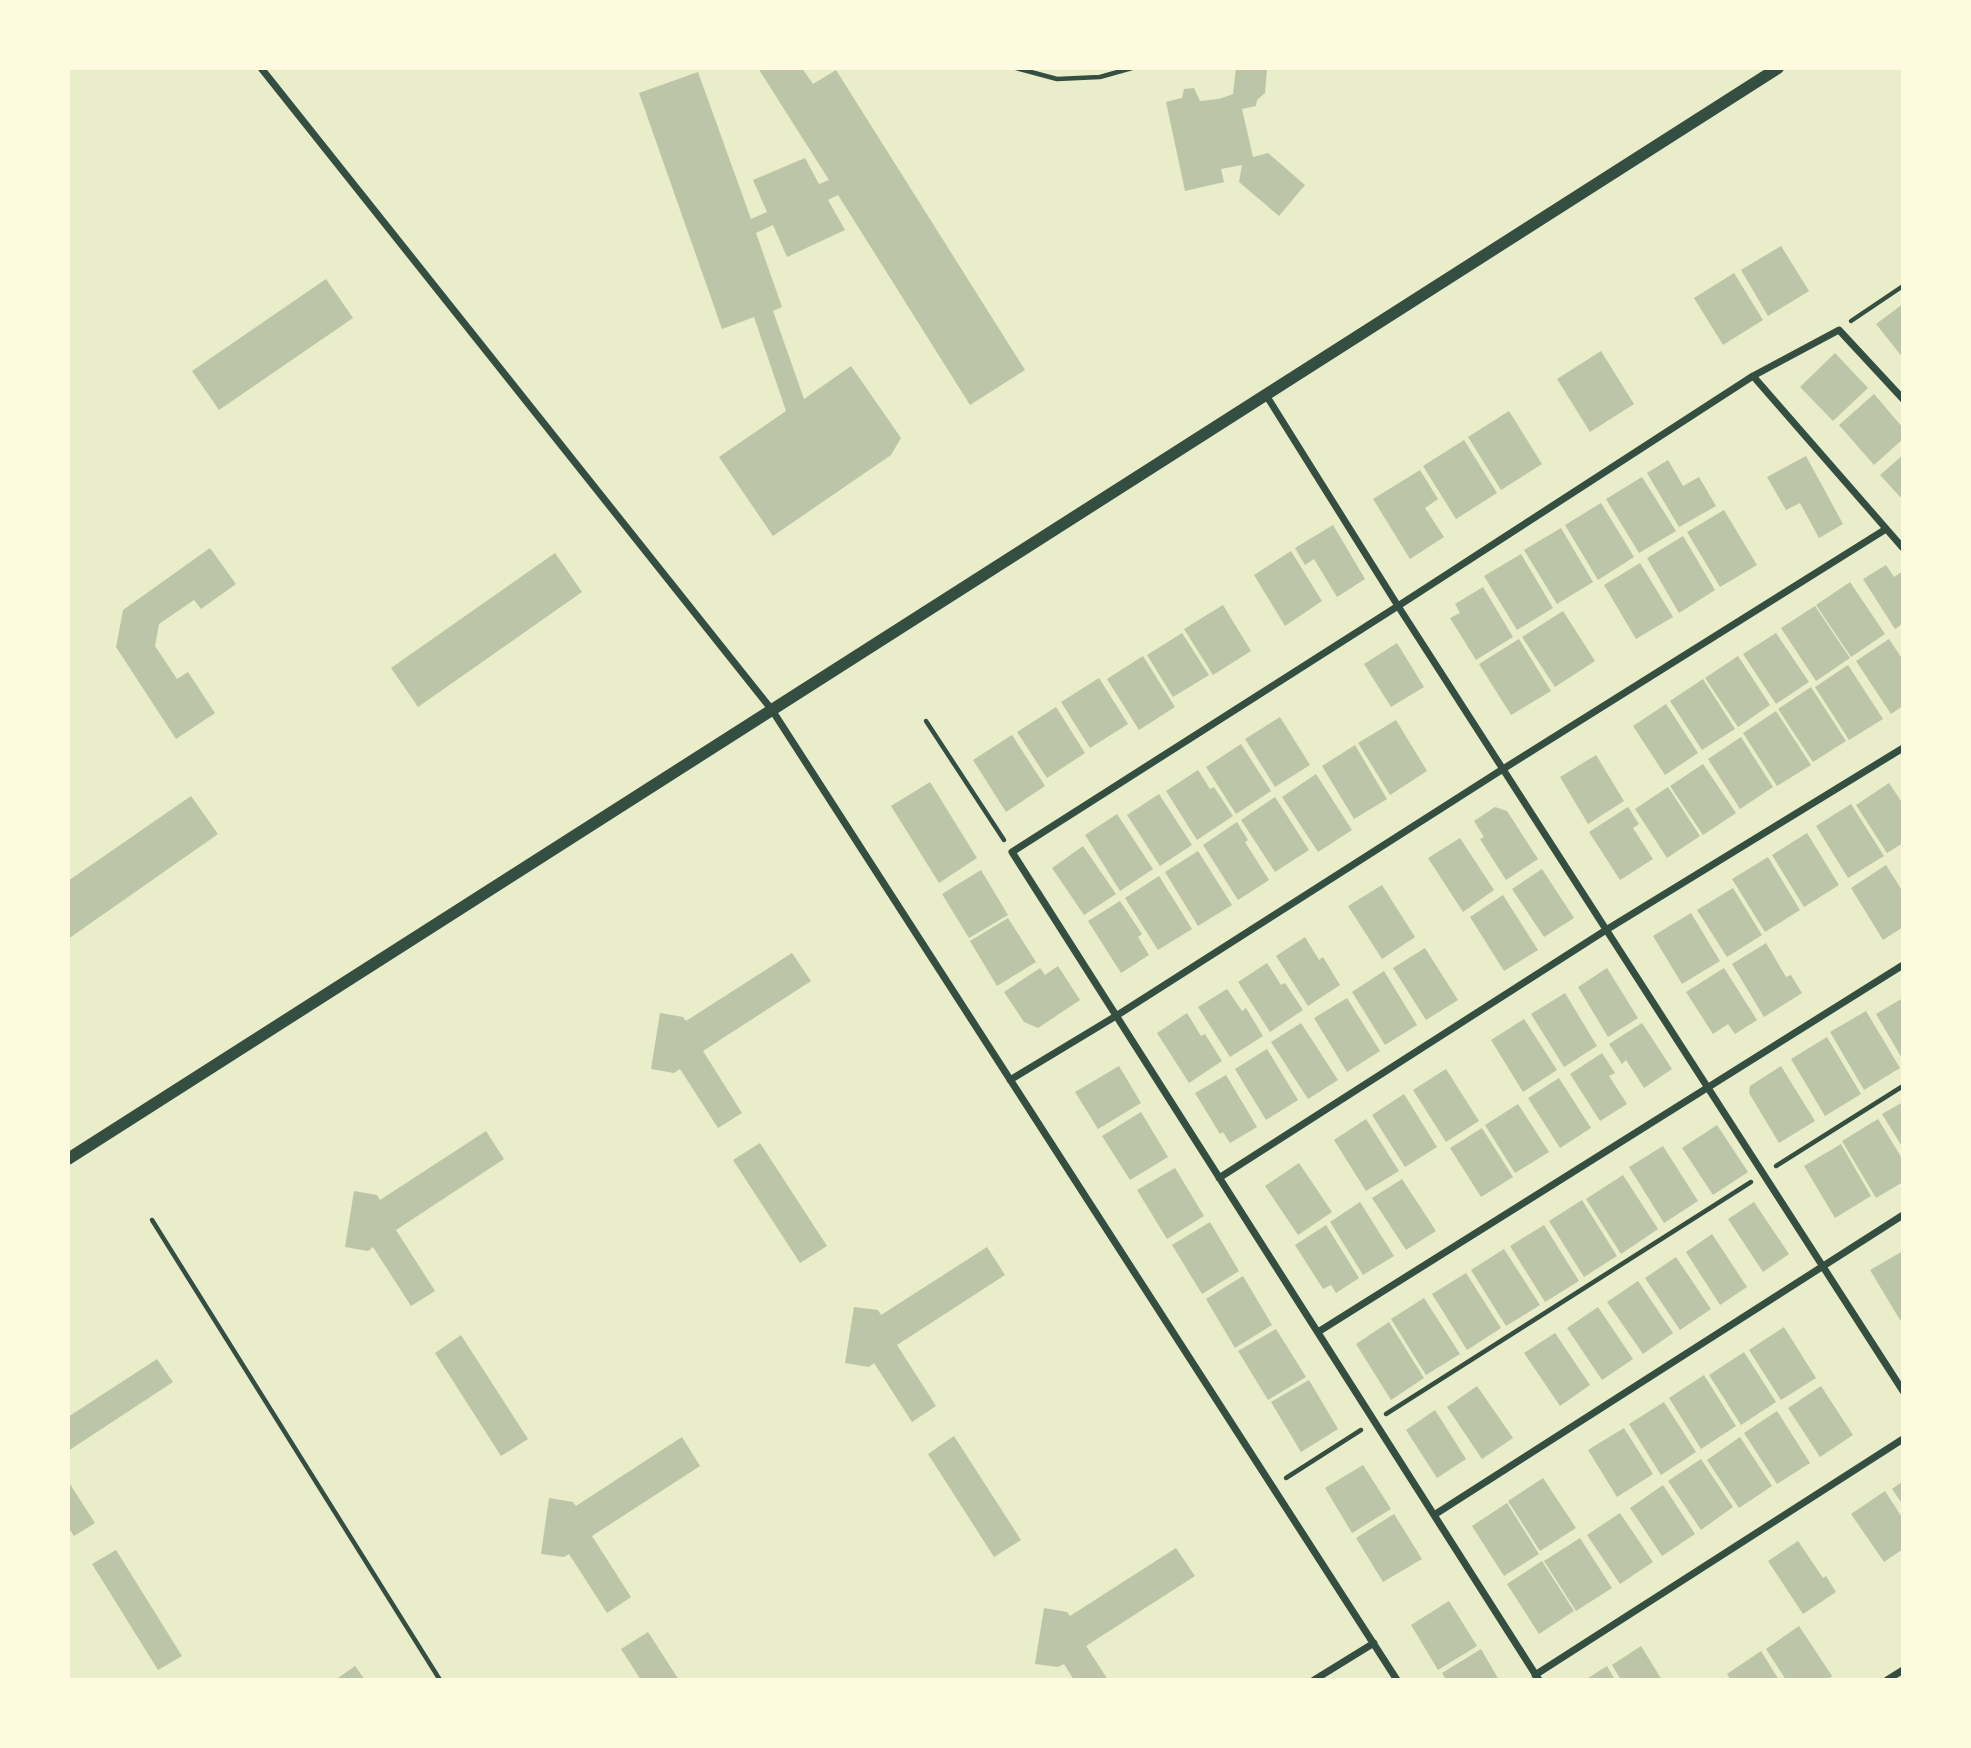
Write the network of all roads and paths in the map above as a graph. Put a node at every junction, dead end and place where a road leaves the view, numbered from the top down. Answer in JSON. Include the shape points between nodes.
{"nodes":[{"id":1,"x":261,"y":68,"type":"edge"},
{"id":2,"x":1016,"y":68,"type":"edge"},
{"id":3,"x":1132,"y":68,"type":"edge"},
{"id":4,"x":1778,"y":68,"type":"edge"},
{"id":5,"x":1903,"y":286,"type":"edge"},
{"id":6,"x":1839,"y":330,"type":"junction"},
{"id":7,"x":1753,"y":376,"type":"junction"},
{"id":8,"x":1266,"y":395,"type":"junction"},
{"id":9,"x":1903,"y":398,"type":"edge"},
{"id":10,"x":1886,"y":530,"type":"junction"},
{"id":11,"x":1903,"y":548,"type":"edge"},
{"id":12,"x":1398,"y":606,"type":"junction"},
{"id":13,"x":772,"y":710,"type":"junction"},
{"id":14,"x":926,"y":721,"type":"dead end"},
{"id":15,"x":1903,"y":748,"type":"edge"},
{"id":16,"x":1503,"y":769,"type":"junction"},
{"id":17,"x":1012,"y":852,"type":"junction"},
{"id":18,"x":1606,"y":930,"type":"junction"},
{"id":19,"x":1903,"y":965,"type":"edge"},
{"id":20,"x":1116,"y":1016,"type":"junction"},
{"id":21,"x":1010,"y":1080,"type":"junction"},
{"id":22,"x":1903,"y":1086,"type":"edge"},
{"id":23,"x":1708,"y":1088,"type":"junction"},
{"id":24,"x":68,"y":1159,"type":"edge"},
{"id":25,"x":1763,"y":1174,"type":"junction"},
{"id":26,"x":1219,"y":1178,"type":"junction"},
{"id":27,"x":1903,"y":1215,"type":"edge"},
{"id":28,"x":152,"y":1220,"type":"dead end"},
{"id":29,"x":1822,"y":1266,"type":"junction"},
{"id":30,"x":1318,"y":1332,"type":"junction"},
{"id":31,"x":1903,"y":1391,"type":"edge"},
{"id":32,"x":1374,"y":1422,"type":"junction"},
{"id":33,"x":1903,"y":1438,"type":"edge"},
{"id":34,"x":1273,"y":1486,"type":"junction"},
{"id":35,"x":1434,"y":1515,"type":"junction"},
{"id":36,"x":1374,"y":1643,"type":"junction"},
{"id":37,"x":1903,"y":1670,"type":"edge"},
{"id":38,"x":1537,"y":1677,"type":"edge"},
{"id":39,"x":440,"y":1680,"type":"edge"},
{"id":40,"x":1314,"y":1680,"type":"edge"},
{"id":41,"x":1398,"y":1680,"type":"edge"},
{"id":42,"x":1887,"y":1680,"type":"edge"}],
"edges":[{"from":1,"to":13,"type":"street"},
{"from":2,"to":3,"type":"path","via":[[1058,79],[1100,77]]},
{"from":4,"to":8,"type":"street"},
{"from":5,"to":6,"type":"path"},
{"from":6,"to":7,"type":"street"},
{"from":6,"to":9,"type":"street"},
{"from":7,"to":10,"type":"street"},
{"from":7,"to":12,"type":"street"},
{"from":8,"to":12,"type":"street"},
{"from":8,"to":13,"type":"street"},
{"from":10,"to":11,"type":"street"},
{"from":10,"to":16,"type":"street"},
{"from":12,"to":16,"type":"street"},
{"from":12,"to":17,"type":"street"},
{"from":13,"to":21,"type":"street"},
{"from":13,"to":24,"type":"street"},
{"from":14,"to":17,"type":"path"},
{"from":15,"to":18,"type":"street"},
{"from":16,"to":18,"type":"street"},
{"from":16,"to":20,"type":"street"},
{"from":17,"to":20,"type":"street"},
{"from":18,"to":23,"type":"street"},
{"from":18,"to":26,"type":"street"},
{"from":19,"to":23,"type":"street"},
{"from":20,"to":21,"type":"street"},
{"from":20,"to":26,"type":"street"},
{"from":21,"to":34,"type":"street"},
{"from":22,"to":25,"type":"path"},
{"from":23,"to":25,"type":"street"},
{"from":23,"to":30,"type":"street"},
{"from":25,"to":29,"type":"street"},
{"from":25,"to":32,"type":"path"},
{"from":26,"to":30,"type":"street"},
{"from":27,"to":29,"type":"street"},
{"from":28,"to":39,"type":"path"},
{"from":29,"to":31,"type":"street"},
{"from":29,"to":35,"type":"street"},
{"from":30,"to":32,"type":"street"},
{"from":32,"to":34,"type":"path"},
{"from":32,"to":35,"type":"street"},
{"from":33,"to":38,"type":"street"},
{"from":34,"to":36,"type":"street"},
{"from":35,"to":38,"type":"street"},
{"from":36,"to":40,"type":"street"},
{"from":36,"to":41,"type":"street"},
{"from":37,"to":42,"type":"street"}]}
